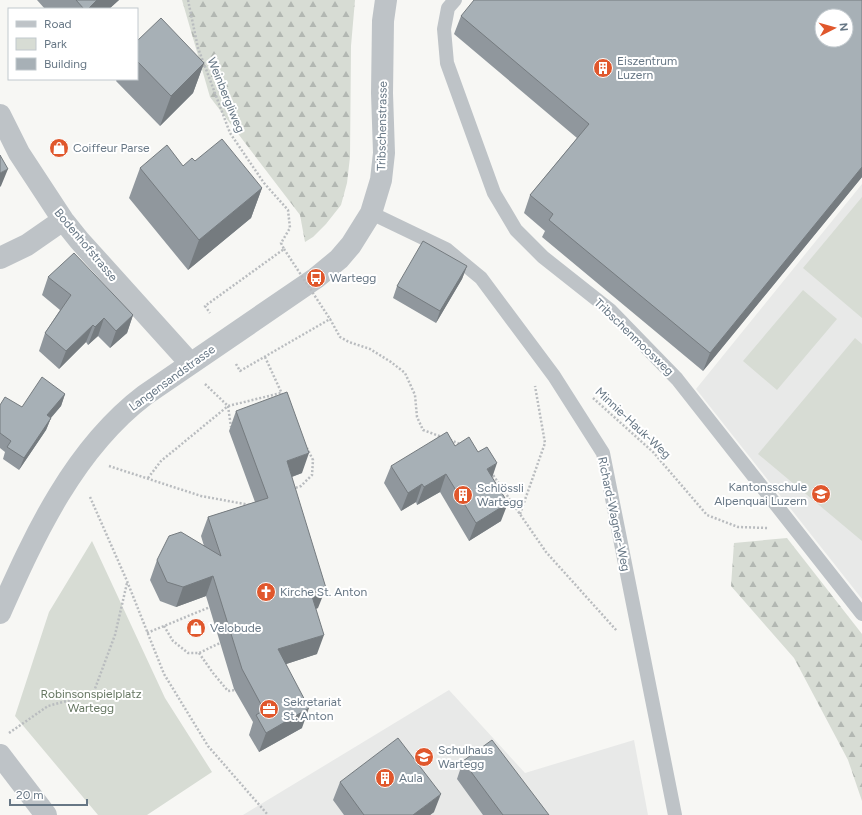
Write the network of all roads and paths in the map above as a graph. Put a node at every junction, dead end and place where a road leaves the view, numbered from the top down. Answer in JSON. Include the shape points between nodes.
{"nodes":[{"id":1,"x":188,"y":0,"type":"edge"},
{"id":2,"x":386,"y":0,"type":"edge"},
{"id":3,"x":455,"y":0,"type":"edge"},
{"id":4,"x":0,"y":115,"type":"edge"},
{"id":5,"x":371,"y":213,"type":"junction"},
{"id":6,"x":63,"y":220,"type":"junction"},
{"id":7,"x":351,"y":245,"type":"joint"},
{"id":8,"x":284,"y":249,"type":"junction"},
{"id":9,"x":0,"y":258,"type":"edge"},
{"id":10,"x":210,"y":313,"type":"dead end"},
{"id":11,"x":330,"y":319,"type":"junction"},
{"id":12,"x":265,"y":357,"type":"junction"},
{"id":13,"x":190,"y":363,"type":"junction"},
{"id":14,"x":236,"y":364,"type":"dead end"},
{"id":15,"x":534,"y":381,"type":"dead end"},
{"id":16,"x":205,"y":384,"type":"dead end"},
{"id":17,"x":281,"y":393,"type":"junction"},
{"id":18,"x":590,"y":395,"type":"dead end"},
{"id":19,"x":284,"y":400,"type":"edge"},
{"id":20,"x":228,"y":406,"type":"junction"},
{"id":21,"x":232,"y":430,"type":"dead end"},
{"id":22,"x":443,"y":438,"type":"edge"},
{"id":23,"x":449,"y":440,"type":"edge"},
{"id":24,"x":462,"y":445,"type":"edge"},
{"id":25,"x":306,"y":446,"type":"edge"},
{"id":26,"x":109,"y":466,"type":"dead end"},
{"id":27,"x":487,"y":467,"type":"edge"},
{"id":28,"x":148,"y":478,"type":"junction"},
{"id":29,"x":289,"y":490,"type":"edge"},
{"id":30,"x":90,"y":497,"type":"dead end"},
{"id":31,"x":255,"y":503,"type":"edge"},
{"id":32,"x":520,"y":514,"type":"junction"},
{"id":33,"x":795,"y":528,"type":"junction"},
{"id":34,"x":127,"y":581,"type":"junction"},
{"id":35,"x":210,"y":606,"type":"dead end"},
{"id":36,"x":0,"y":613,"type":"edge"},
{"id":37,"x":862,"y":614,"type":"edge"},
{"id":38,"x":164,"y":626,"type":"junction"},
{"id":39,"x":617,"y":631,"type":"dead end"},
{"id":40,"x":147,"y":633,"type":"junction"},
{"id":41,"x":220,"y":643,"type":"dead end"},
{"id":42,"x":199,"y":653,"type":"junction"},
{"id":43,"x":235,"y":690,"type":"dead end"},
{"id":44,"x":7,"y":735,"type":"dead end"},
{"id":45,"x":0,"y":755,"type":"edge"},
{"id":46,"x":46,"y":815,"type":"edge"},
{"id":47,"x":268,"y":815,"type":"edge"},
{"id":48,"x":675,"y":815,"type":"edge"}],
"edges":[{"from":1,"to":8,"type":"path","name":"Weinbergliweg","via":[[198,48],[230,133],[264,183],[288,210],[290,228],[281,243]]},
{"from":2,"to":5,"type":"street","name":"Tribschenstrasse","via":[[383,21],[384,153],[381,180]]},
{"from":3,"to":33,"type":"lane","name":"Tribschenmoosweg","via":[[448,8],[444,29],[447,63],[494,193],[516,230],[542,257],[610,310],[677,379]]},
{"from":4,"to":6,"type":"street","name":"Bodenhofstrasse","via":[[19,153]]},
{"from":5,"to":7,"type":"street","name":"Tribschenstrasse"},
{"from":5,"to":48,"type":"lane","name":"Richard-Wagner-Weg","via":[[446,249],[481,278],[554,376],[603,454]]},
{"from":6,"to":9,"type":"street","via":[[26,245]]},
{"from":6,"to":13,"type":"street","name":"Bodenhofstrasse"},
{"from":7,"to":13,"type":"street","name":"Langensandstrasse","via":[[316,278]]},
{"from":8,"to":10,"type":"path","via":[[204,306]]},
{"from":8,"to":11,"type":"path","bridge":true},
{"from":11,"to":12,"type":"path"},
{"from":11,"to":22,"type":"path","via":[[340,337],[370,350],[405,373],[423,430]]},
{"from":12,"to":14,"type":"path","via":[[240,371]]},
{"from":12,"to":17,"type":"path"},
{"from":13,"to":36,"type":"street","name":"Langensandstrasse","via":[[133,404],[100,436],[63,488],[22,564]]},
{"from":15,"to":32,"type":"path","via":[[545,443]]},
{"from":16,"to":20,"type":"path"},
{"from":17,"to":19,"type":"path"},
{"from":17,"to":20,"type":"path"},
{"from":18,"to":33,"type":"path","name":"Minnie-Hauk-Weg","via":[[653,452],[707,514],[738,527]]},
{"from":20,"to":21,"type":"path"},
{"from":20,"to":28,"type":"path","via":[[161,461]]},
{"from":23,"to":24,"type":"path"},
{"from":25,"to":29,"type":"path","via":[[313,460],[312,475],[301,486]]},
{"from":26,"to":28,"type":"path"},
{"from":27,"to":32,"type":"path"},
{"from":28,"to":31,"type":"path","via":[[201,496]]},
{"from":30,"to":34,"type":"path"},
{"from":32,"to":39,"type":"path","via":[[546,552]]},
{"from":33,"to":37,"type":"lane","name":"Tribschenmoosweg"},
{"from":34,"to":40,"type":"path"},
{"from":34,"to":44,"type":"path","via":[[115,635],[93,694],[48,706]]},
{"from":35,"to":38,"type":"path"},
{"from":38,"to":40,"type":"path"},
{"from":38,"to":42,"type":"path","via":[[173,641],[188,653]]},
{"from":40,"to":47,"type":"path","via":[[164,674],[208,746]]},
{"from":41,"to":42,"type":"path"},
{"from":42,"to":43,"type":"path","via":[[228,691]]},
{"from":45,"to":46,"type":"street"}]}
